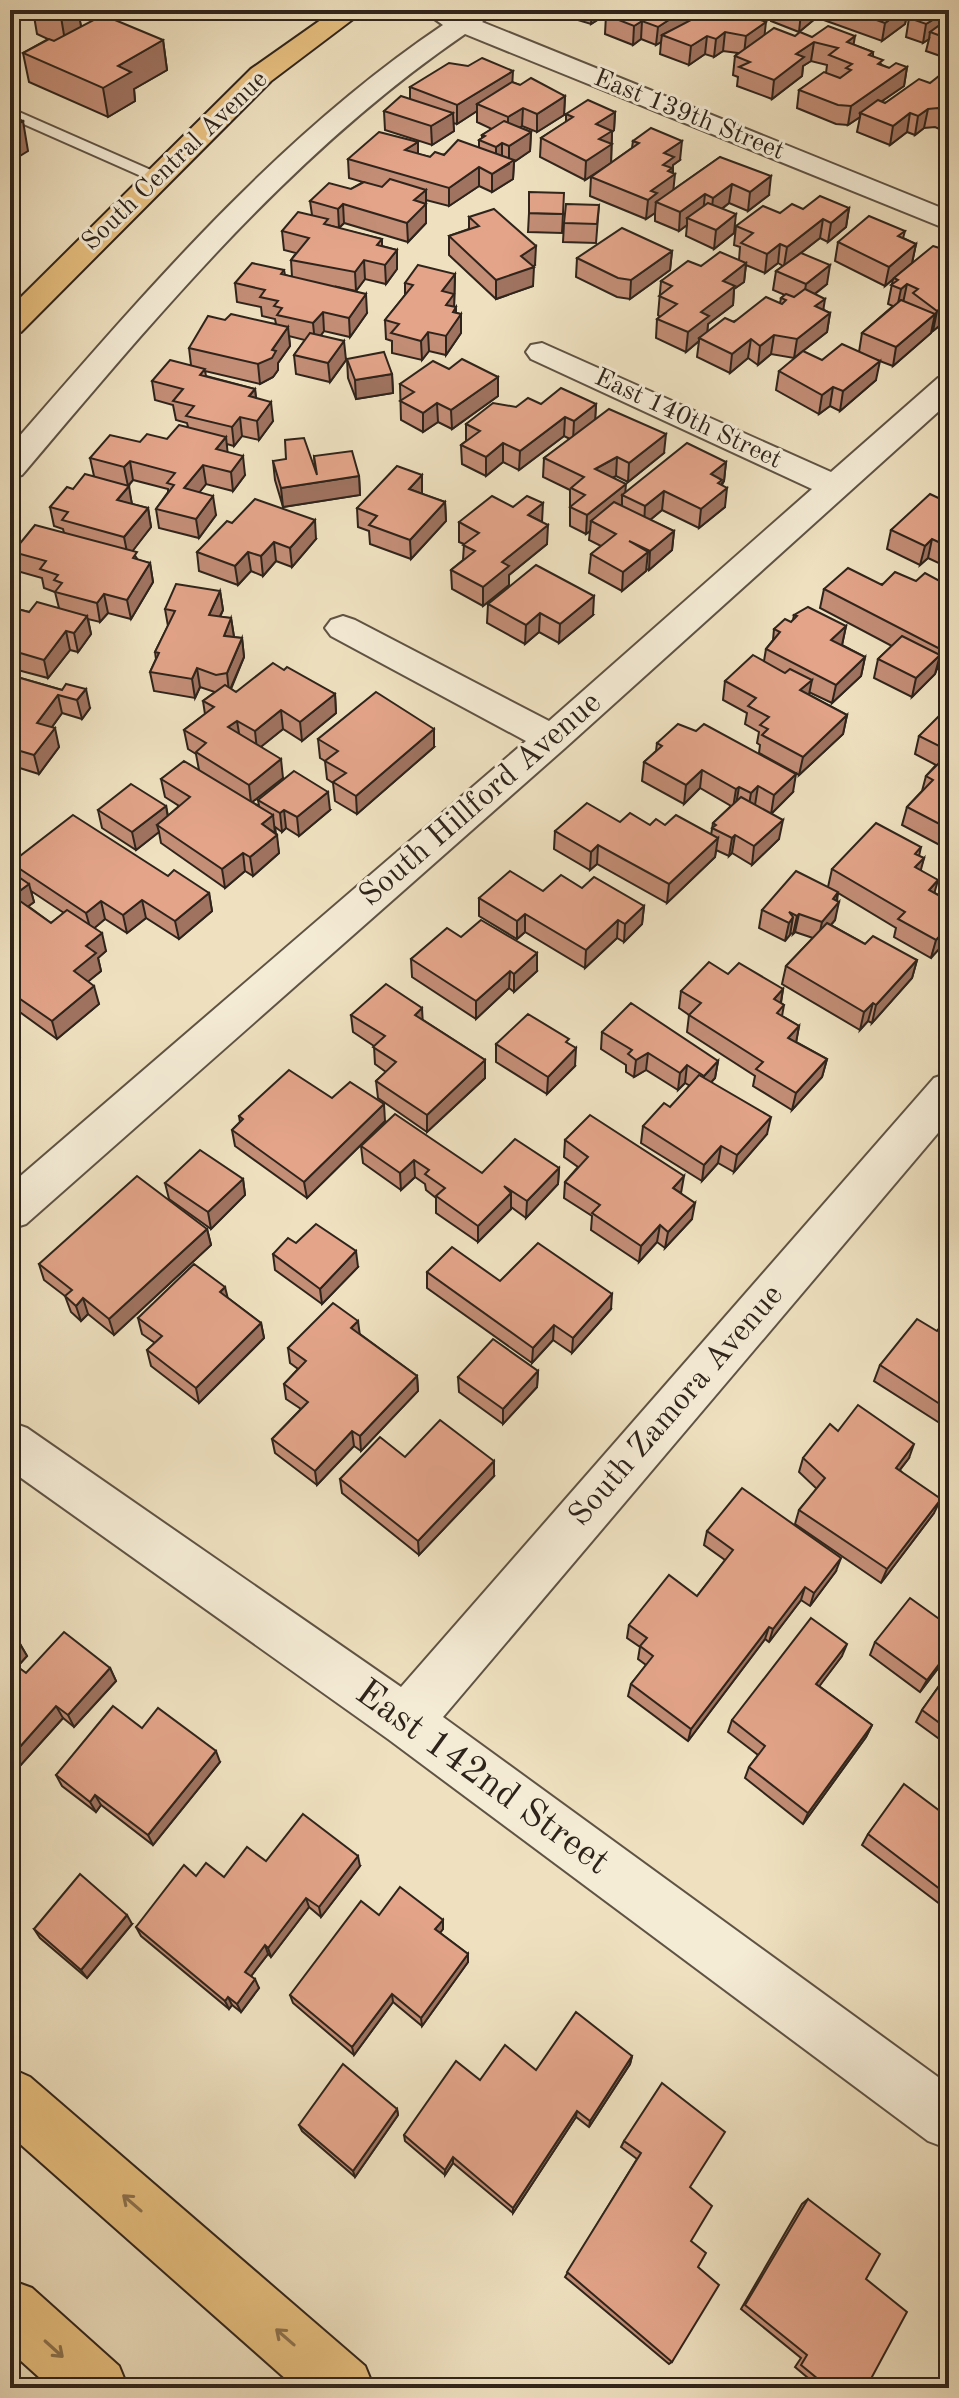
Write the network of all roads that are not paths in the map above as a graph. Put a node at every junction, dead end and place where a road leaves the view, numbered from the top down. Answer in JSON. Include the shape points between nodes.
{"nodes":[{"id":1,"x":352,"y":10,"type":"edge"},
{"id":2,"x":429,"y":10,"type":"edge"},
{"id":3,"x":472,"y":16,"type":"edge"},
{"id":4,"x":10,"y":112,"type":"edge"},
{"id":5,"x":155,"y":177,"type":"junction"},
{"id":6,"x":949,"y":221,"type":"edge"},
{"id":7,"x":10,"y":325,"type":"edge"},
{"id":8,"x":542,"y":352,"type":"dead end"},
{"id":9,"x":949,"y":385,"type":"edge"},
{"id":10,"x":10,"y":468,"type":"edge"},
{"id":11,"x":833,"y":486,"type":"junction"},
{"id":12,"x":343,"y":628,"type":"dead end"},
{"id":13,"x":552,"y":739,"type":"junction"},
{"id":14,"x":949,"y":1090,"type":"edge"},
{"id":15,"x":10,"y":1211,"type":"edge"},
{"id":16,"x":10,"y":1443,"type":"edge"},
{"id":17,"x":406,"y":1721,"type":"junction"},
{"id":18,"x":10,"y":2097,"type":"edge"},
{"id":19,"x":949,"y":2120,"type":"edge"},
{"id":20,"x":10,"y":2310,"type":"edge"},
{"id":21,"x":97,"y":2388,"type":"edge"},
{"id":22,"x":343,"y":2388,"type":"edge"}],
"edges":[{"from":1,"to":5,"type":"main road","name":"South Central Avenue","via":[[261,75]]},
{"from":2,"to":3,"type":"street","name":"East 139th Street"},
{"from":3,"to":6,"type":"street","name":"East 139th Street"},
{"from":3,"to":10,"type":"street","via":[[351,107],[208,238]]},
{"from":4,"to":5,"type":"lane"},
{"from":5,"to":7,"type":"main road","name":"South Central Avenue"},
{"from":8,"to":11,"type":"street","name":"East 140th Street"},
{"from":9,"to":11,"type":"street","name":"South Hillford Avenue"},
{"from":11,"to":13,"type":"street","name":"South Hillford Avenue"},
{"from":12,"to":13,"type":"street"},
{"from":13,"to":15,"type":"street","name":"South Hillford Avenue"},
{"from":14,"to":17,"type":"street","name":"South Zamora Avenue"},
{"from":16,"to":17,"type":"street","name":"East 142nd Street"},
{"from":17,"to":19,"type":"street","name":"East 142nd Street"},
{"from":22,"to":18,"type":"main road","one_way":true},
{"from":20,"to":21,"type":"main road","one_way":true}]}
